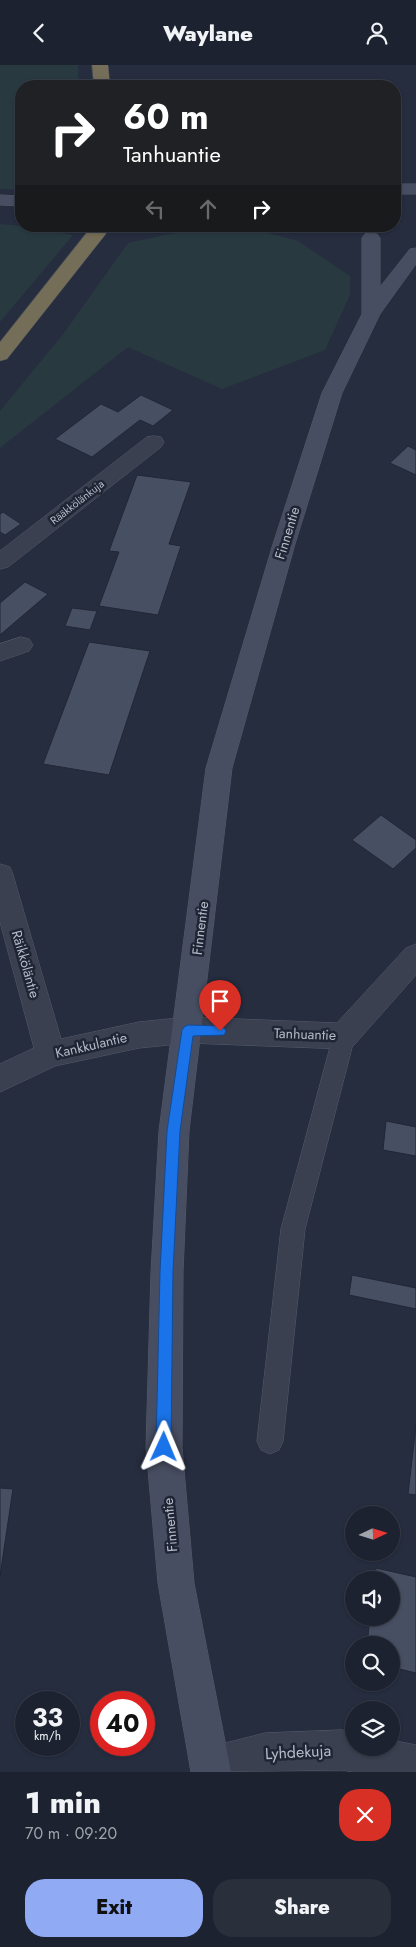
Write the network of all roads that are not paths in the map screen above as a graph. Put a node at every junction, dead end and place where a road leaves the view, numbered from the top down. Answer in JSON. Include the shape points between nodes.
{"nodes":[{"id":1,"x":100,"y":65,"type":"edge"},
{"id":2,"x":101,"y":80,"type":"edge"},
{"id":3,"x":0,"y":200,"type":"edge"},
{"id":4,"x":15,"y":201,"type":"edge"},
{"id":5,"x":98,"y":232,"type":"edge"},
{"id":6,"x":391,"y":243,"type":"edge"},
{"id":7,"x":371,"y":314,"type":"junction"},
{"id":8,"x":0,"y":355,"type":"edge"},
{"id":9,"x":154,"y":442,"type":"dead end"},
{"id":10,"x":0,"y":562,"type":"edge"},
{"id":11,"x":0,"y":875,"type":"edge"},
{"id":12,"x":416,"y":956,"type":"edge"},
{"id":13,"x":188,"y":1030,"type":"junction"},
{"id":14,"x":344,"y":1036,"type":"junction"},
{"id":15,"x":50,"y":1054,"type":"junction"},
{"id":16,"x":0,"y":1079,"type":"edge"},
{"id":17,"x":270,"y":1441,"type":"dead end"},
{"id":18,"x":416,"y":1765,"type":"edge"},
{"id":19,"x":210,"y":1769,"type":"edge"}],
"edges":[{"from":1,"to":2,"type":"highway"},
{"from":3,"to":4,"type":"street"},
{"from":5,"to":8,"type":"highway"},
{"from":6,"to":7,"type":"street","name":"Finnentie"},
{"from":6,"to":7,"type":"street","name":"Finnentie","via":[[400,272]]},
{"from":7,"to":13,"type":"street","name":"Finnentie","via":[[332,393],[219,768]]},
{"from":9,"to":10,"type":"street","name":"Rääkkölänkuja"},
{"from":11,"to":15,"type":"street","name":"Räikköläntie"},
{"from":12,"to":14,"type":"street","name":"Tanhuantie"},
{"from":13,"to":14,"type":"street","name":"Tanhuantie"},
{"from":13,"to":15,"type":"street","name":"Kankkulantie","via":[[138,1035]]},
{"from":13,"to":19,"type":"street","name":"Finnentie","via":[[174,1131],[167,1272],[164,1447],[176,1583]]},
{"from":14,"to":17,"type":"lane","via":[[293,1229]]},
{"from":15,"to":16,"type":"street","name":"Kankkulantie"},
{"from":18,"to":19,"type":"street","name":"Lyhdekuja","via":[[342,1750],[265,1753]]}]}
